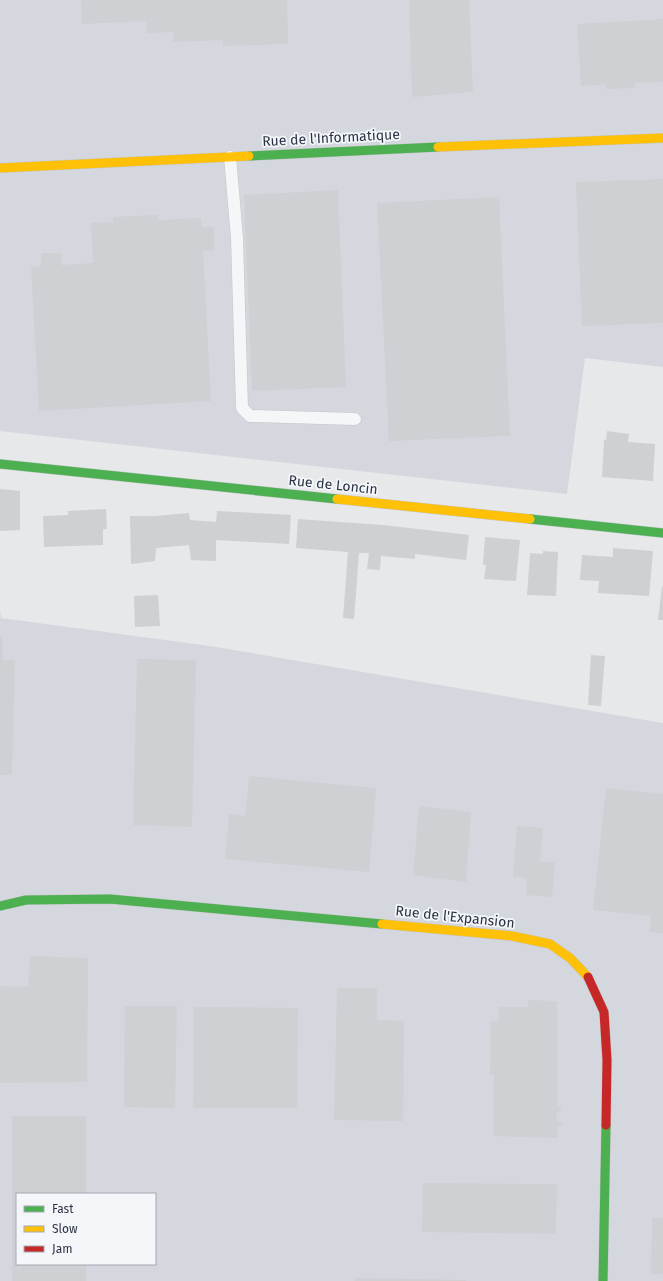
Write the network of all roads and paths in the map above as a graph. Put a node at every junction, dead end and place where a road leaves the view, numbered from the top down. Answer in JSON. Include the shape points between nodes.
{"nodes":[{"id":1,"x":663,"y":138,"type":"edge"},
{"id":2,"x":230,"y":157,"type":"junction"},
{"id":3,"x":0,"y":168,"type":"edge"},
{"id":4,"x":355,"y":419,"type":"dead end"},
{"id":5,"x":0,"y":464,"type":"edge"},
{"id":6,"x":663,"y":533,"type":"edge"},
{"id":7,"x":0,"y":906,"type":"edge"},
{"id":8,"x":603,"y":1281,"type":"edge"}],
"edges":[{"from":1,"to":2,"type":"street","name":"Rue de l'Informatique"},
{"from":2,"to":3,"type":"street","name":"Rue de l'Informatique"},
{"from":2,"to":4,"type":"lane","via":[[237,238],[242,408],[250,416]]},
{"from":5,"to":6,"type":"street","name":"Rue de Loncin"},
{"from":7,"to":8,"type":"street","name":"Rue de l'Expansion","via":[[26,900],[110,899],[512,936],[550,944],[570,958],[589,978],[604,1012],[607,1060]]}]}
